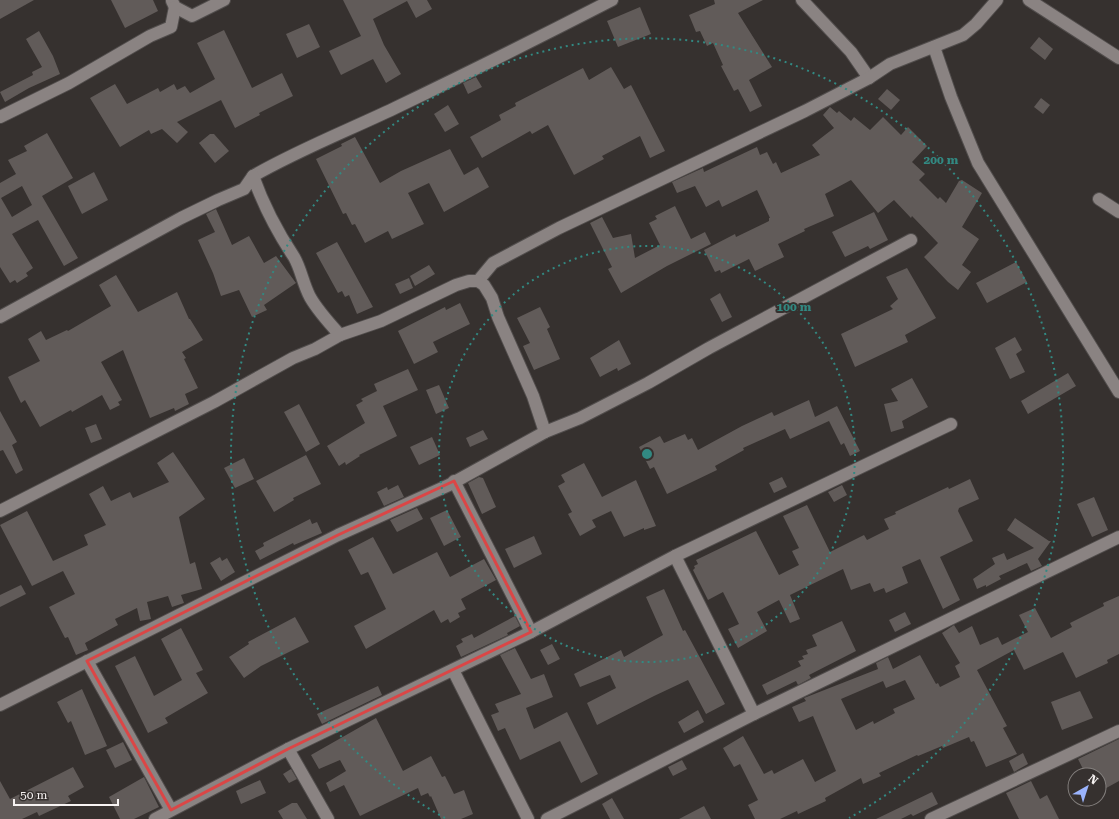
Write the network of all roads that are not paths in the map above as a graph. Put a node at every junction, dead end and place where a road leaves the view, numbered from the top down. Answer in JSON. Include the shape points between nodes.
{"nodes":[{"id":1,"x":224,"y":0,"type":"edge"},
{"id":2,"x":612,"y":0,"type":"edge"},
{"id":3,"x":802,"y":0,"type":"edge"},
{"id":4,"x":997,"y":0,"type":"edge"},
{"id":5,"x":1029,"y":0,"type":"edge"},
{"id":6,"x":173,"y":4,"type":"edge"},
{"id":7,"x":192,"y":16,"type":"junction"},
{"id":8,"x":171,"y":27,"type":"junction"},
{"id":9,"x":934,"y":47,"type":"junction"},
{"id":10,"x":1119,"y":58,"type":"edge"},
{"id":11,"x":869,"y":78,"type":"junction"},
{"id":12,"x":0,"y":117,"type":"edge"},
{"id":13,"x":253,"y":176,"type":"junction"},
{"id":14,"x":1099,"y":199,"type":"dead end"},
{"id":15,"x":1119,"y":212,"type":"edge"},
{"id":16,"x":911,"y":240,"type":"dead end"},
{"id":17,"x":478,"y":281,"type":"junction"},
{"id":18,"x":0,"y":317,"type":"edge"},
{"id":19,"x":340,"y":335,"type":"junction"},
{"id":20,"x":1119,"y":392,"type":"edge"},
{"id":21,"x":951,"y":424,"type":"dead end"},
{"id":22,"x":545,"y":432,"type":"junction"},
{"id":23,"x":454,"y":481,"type":"junction"},
{"id":24,"x":0,"y":511,"type":"edge"},
{"id":25,"x":1119,"y":537,"type":"edge"},
{"id":26,"x":675,"y":556,"type":"junction"},
{"id":27,"x":531,"y":632,"type":"junction"},
{"id":28,"x":88,"y":661,"type":"junction"},
{"id":29,"x":453,"y":670,"type":"junction"},
{"id":30,"x":0,"y":705,"type":"edge"},
{"id":31,"x":754,"y":714,"type":"junction"},
{"id":32,"x":1119,"y":731,"type":"edge"},
{"id":33,"x":288,"y":749,"type":"junction"},
{"id":34,"x":171,"y":810,"type":"junction"},
{"id":35,"x":155,"y":819,"type":"edge"},
{"id":36,"x":328,"y":819,"type":"edge"},
{"id":37,"x":528,"y":819,"type":"edge"},
{"id":38,"x":548,"y":819,"type":"edge"},
{"id":39,"x":931,"y":819,"type":"edge"}],
"edges":[{"from":1,"to":7,"type":"street"},
{"from":2,"to":13,"type":"street","via":[[394,108],[283,159]]},
{"from":3,"to":11,"type":"street","via":[[851,52]]},
{"from":4,"to":9,"type":"street","via":[[963,35]]},
{"from":5,"to":10,"type":"street"},
{"from":6,"to":7,"type":"street"},
{"from":6,"to":8,"type":"street"},
{"from":7,"to":8,"type":"street"},
{"from":8,"to":12,"type":"street","via":[[150,36],[69,83]]},
{"from":9,"to":11,"type":"street","via":[[890,64]]},
{"from":9,"to":20,"type":"street","via":[[978,163]]},
{"from":11,"to":17,"type":"street","via":[[521,248],[493,263]]},
{"from":13,"to":18,"type":"street","via":[[244,189],[181,218]]},
{"from":13,"to":19,"type":"street","via":[[267,212],[294,258],[310,296],[325,320]]},
{"from":14,"to":15,"type":"street"},
{"from":16,"to":22,"type":"street","via":[[648,383],[580,418]]},
{"from":17,"to":19,"type":"street","via":[[456,285],[381,321]]},
{"from":17,"to":22,"type":"street","via":[[484,285],[492,298],[533,396]]},
{"from":19,"to":24,"type":"street"},
{"from":21,"to":26,"type":"street"},
{"from":22,"to":23,"type":"street"},
{"from":23,"to":27,"type":"street"},
{"from":23,"to":28,"type":"street","via":[[338,535]]},
{"from":25,"to":31,"type":"street"},
{"from":26,"to":27,"type":"street"},
{"from":26,"to":31,"type":"street"},
{"from":27,"to":29,"type":"street"},
{"from":28,"to":30,"type":"street"},
{"from":28,"to":34,"type":"street"},
{"from":29,"to":33,"type":"street"},
{"from":29,"to":37,"type":"street"},
{"from":31,"to":38,"type":"street"},
{"from":32,"to":39,"type":"street"},
{"from":33,"to":34,"type":"street"},
{"from":33,"to":36,"type":"street"},
{"from":34,"to":35,"type":"street"}]}
